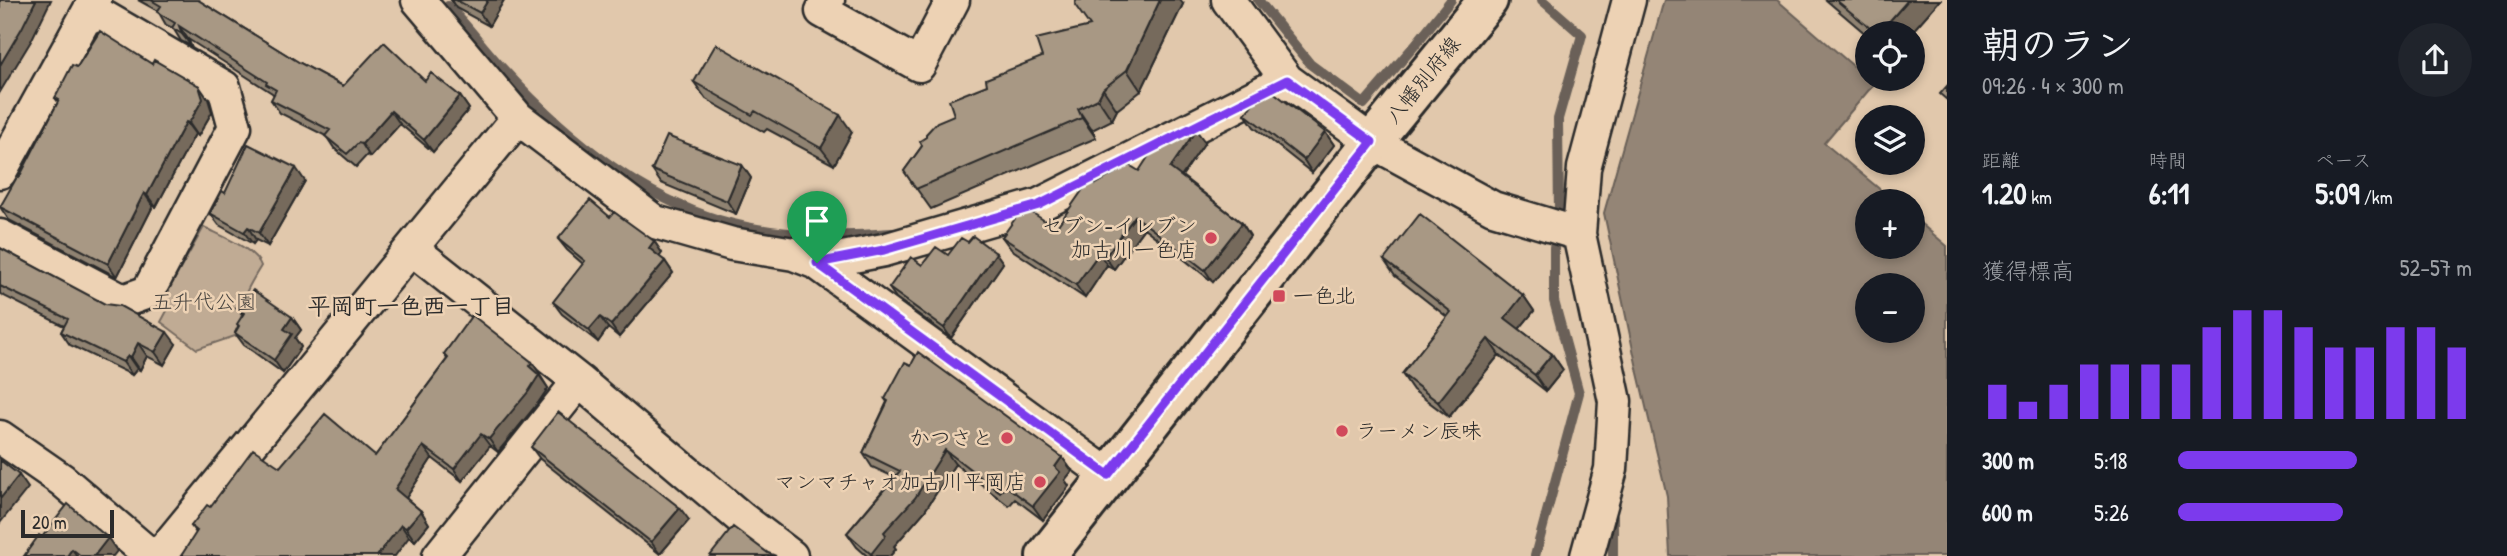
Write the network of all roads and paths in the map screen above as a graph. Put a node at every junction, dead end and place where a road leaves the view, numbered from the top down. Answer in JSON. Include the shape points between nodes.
{"nodes":[{"id":1,"x":828,"y":0,"type":"edge"},
{"id":2,"x":953,"y":0,"type":"edge"},
{"id":3,"x":1228,"y":0,"type":"edge"},
{"id":4,"x":1488,"y":0,"type":"edge"},
{"id":5,"x":1629,"y":0,"type":"edge"},
{"id":6,"x":423,"y":2,"type":"edge"},
{"id":7,"x":92,"y":4,"type":"edge"},
{"id":8,"x":1287,"y":80,"type":"junction"},
{"id":9,"x":517,"y":117,"type":"junction"},
{"id":10,"x":1372,"y":142,"type":"junction"},
{"id":11,"x":0,"y":172,"type":"edge"},
{"id":12,"x":1579,"y":234,"type":"junction"},
{"id":13,"x":0,"y":236,"type":"edge"},
{"id":14,"x":412,"y":249,"type":"junction"},
{"id":15,"x":817,"y":263,"type":"junction"},
{"id":16,"x":579,"y":381,"type":"junction"},
{"id":17,"x":0,"y":437,"type":"edge"},
{"id":18,"x":1108,"y":475,"type":"junction"},
{"id":19,"x":151,"y":556,"type":"edge"},
{"id":20,"x":159,"y":556,"type":"edge"},
{"id":21,"x":439,"y":556,"type":"edge"},
{"id":22,"x":792,"y":556,"type":"edge"},
{"id":23,"x":1046,"y":556,"type":"edge"},
{"id":24,"x":1587,"y":556,"type":"edge"}],
"edges":[{"from":1,"to":2,"type":"street","via":[[822,11],[919,65]]},
{"from":3,"to":8,"type":"street"},
{"from":4,"to":10,"type":"main road","name":"八幡別府線"},
{"from":5,"to":12,"type":"street","via":[[1584,168]]},
{"from":6,"to":9,"type":"street"},
{"from":7,"to":11,"type":"street"},
{"from":7,"to":13,"type":"street","via":[[224,87],[235,127],[148,292],[123,301]]},
{"from":8,"to":10,"type":"street"},
{"from":8,"to":15,"type":"street","via":[[1039,205],[884,250]]},
{"from":9,"to":14,"type":"street"},
{"from":9,"to":15,"type":"street","via":[[655,222]]},
{"from":10,"to":12,"type":"street","via":[[1493,208]]},
{"from":10,"to":18,"type":"main road","name":"八幡別府線"},
{"from":12,"to":24,"type":"street","via":[[1615,401],[1611,469]]},
{"from":14,"to":16,"type":"street"},
{"from":14,"to":20,"type":"street"},
{"from":15,"to":18,"type":"street"},
{"from":16,"to":21,"type":"street"},
{"from":16,"to":22,"type":"street","via":[[733,528]]},
{"from":17,"to":19,"type":"street","via":[[62,480]]},
{"from":18,"to":23,"type":"main road","name":"八幡別府線"}]}
